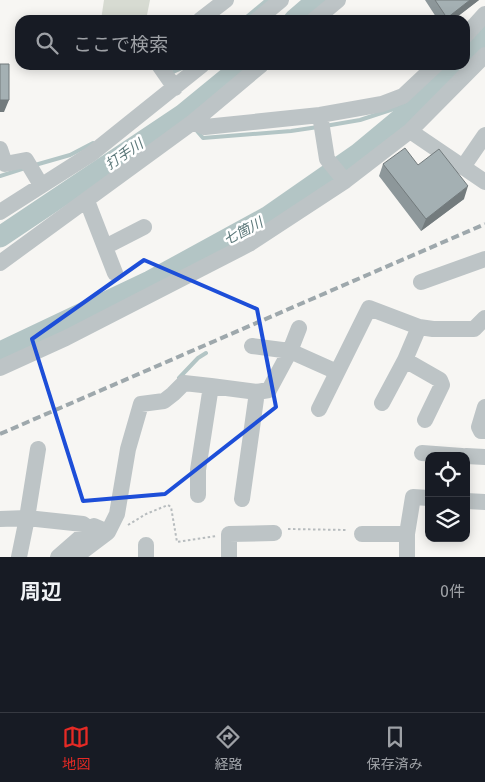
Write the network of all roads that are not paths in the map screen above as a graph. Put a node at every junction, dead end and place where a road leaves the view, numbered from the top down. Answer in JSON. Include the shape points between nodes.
{"nodes":[{"id":1,"x":281,"y":0,"type":"edge"},
{"id":2,"x":338,"y":0,"type":"edge"},
{"id":3,"x":221,"y":7,"type":"edge"},
{"id":4,"x":485,"y":14,"type":"edge"},
{"id":5,"x":208,"y":15,"type":"edge"},
{"id":6,"x":263,"y":15,"type":"edge"},
{"id":7,"x":320,"y":15,"type":"edge"},
{"id":8,"x":470,"y":30,"type":"edge"},
{"id":9,"x":485,"y":54,"type":"edge"},
{"id":10,"x":470,"y":69,"type":"edge"},
{"id":11,"x":162,"y":70,"type":"edge"},
{"id":12,"x":196,"y":70,"type":"edge"},
{"id":13,"x":255,"y":70,"type":"edge"},
{"id":14,"x":431,"y":70,"type":"edge"},
{"id":15,"x":469,"y":70,"type":"edge"},
{"id":16,"x":175,"y":88,"type":"junction"},
{"id":17,"x":320,"y":116,"type":"junction"},
{"id":18,"x":193,"y":122,"type":"junction"},
{"id":19,"x":410,"y":131,"type":"junction"},
{"id":20,"x":485,"y":135,"type":"edge"},
{"id":21,"x":0,"y":148,"type":"edge"},
{"id":22,"x":463,"y":167,"type":"junction"},
{"id":23,"x":345,"y":181,"type":"junction"},
{"id":24,"x":485,"y":182,"type":"edge"},
{"id":25,"x":41,"y":185,"type":"junction"},
{"id":26,"x":87,"y":201,"type":"junction"},
{"id":27,"x":0,"y":212,"type":"edge"},
{"id":28,"x":144,"y":227,"type":"dead end"},
{"id":29,"x":105,"y":247,"type":"junction"},
{"id":30,"x":485,"y":259,"type":"edge"},
{"id":31,"x":0,"y":263,"type":"edge"},
{"id":32,"x":115,"y":273,"type":"dead end"},
{"id":33,"x":421,"y":282,"type":"dead end"},
{"id":34,"x":485,"y":318,"type":"edge"},
{"id":35,"x":419,"y":327,"type":"junction"},
{"id":36,"x":299,"y":328,"type":"dead end"},
{"id":37,"x":252,"y":346,"type":"dead end"},
{"id":38,"x":290,"y":351,"type":"junction"},
{"id":39,"x":405,"y":360,"type":"junction"},
{"id":40,"x":0,"y":368,"type":"edge"},
{"id":41,"x":336,"y":372,"type":"junction"},
{"id":42,"x":211,"y":386,"type":"junction"},
{"id":43,"x":258,"y":392,"type":"junction"},
{"id":44,"x":382,"y":403,"type":"dead end"},
{"id":45,"x":485,"y":407,"type":"edge"},
{"id":46,"x":319,"y":409,"type":"dead end"},
{"id":47,"x":425,"y":420,"type":"dead end"},
{"id":48,"x":485,"y":431,"type":"edge"},
{"id":49,"x":38,"y":449,"type":"dead end"},
{"id":50,"x":422,"y":453,"type":"dead end"},
{"id":51,"x":425,"y":453,"type":"edge"},
{"id":52,"x":470,"y":456,"type":"edge"},
{"id":53,"x":485,"y":457,"type":"edge"},
{"id":54,"x":198,"y":494,"type":"dead end"},
{"id":55,"x":425,"y":498,"type":"edge"},
{"id":56,"x":242,"y":499,"type":"dead end"},
{"id":57,"x":470,"y":501,"type":"edge"},
{"id":58,"x":485,"y":502,"type":"edge"},
{"id":59,"x":27,"y":518,"type":"junction"},
{"id":60,"x":0,"y":519,"type":"edge"},
{"id":61,"x":100,"y":530,"type":"junction"},
{"id":62,"x":274,"y":533,"type":"road end"},
{"id":63,"x":362,"y":534,"type":"road end"},
{"id":64,"x":407,"y":534,"type":"junction"},
{"id":65,"x":19,"y":557,"type":"edge"},
{"id":66,"x":58,"y":557,"type":"edge"},
{"id":67,"x":75,"y":557,"type":"edge"},
{"id":68,"x":229,"y":557,"type":"edge"},
{"id":69,"x":407,"y":557,"type":"edge"}],
"edges":[{"from":1,"to":6,"type":"street"},
{"from":2,"to":7,"type":"street"},
{"from":3,"to":5,"type":"street"},
{"from":4,"to":8,"type":"street"},
{"from":9,"to":10,"type":"street"},
{"from":11,"to":16,"type":"street"},
{"from":12,"to":16,"type":"street"},
{"from":13,"to":18,"type":"street"},
{"from":14,"to":17,"type":"street","via":[[403,96],[382,104]]},
{"from":15,"to":19,"type":"street"},
{"from":16,"to":25,"type":"street","via":[[91,154]]},
{"from":17,"to":18,"type":"street","via":[[205,127]]},
{"from":17,"to":23,"type":"street","via":[[328,159]]},
{"from":18,"to":26,"type":"street"},
{"from":19,"to":22,"type":"street"},
{"from":19,"to":23,"type":"street"},
{"from":20,"to":22,"type":"street"},
{"from":21,"to":25,"type":"street","via":[[5,164],[26,160]]},
{"from":22,"to":24,"type":"street"},
{"from":23,"to":40,"type":"street","via":[[249,244],[66,338]]},
{"from":25,"to":27,"type":"street"},
{"from":26,"to":29,"type":"street"},
{"from":26,"to":31,"type":"street"},
{"from":28,"to":29,"type":"street"},
{"from":29,"to":32,"type":"street"},
{"from":30,"to":33,"type":"street"},
{"from":34,"to":35,"type":"street","via":[[474,328]]},
{"from":35,"to":39,"type":"street"},
{"from":35,"to":41,"type":"street","via":[[369,308]]},
{"from":36,"to":38,"type":"street"},
{"from":37,"to":38,"type":"street"},
{"from":38,"to":41,"type":"street"},
{"from":38,"to":43,"type":"street","via":[[268,390]]},
{"from":39,"to":44,"type":"street"},
{"from":39,"to":47,"type":"street","via":[[440,380],[442,385]]},
{"from":41,"to":46,"type":"street"},
{"from":42,"to":43,"type":"street"},
{"from":42,"to":54,"type":"street","via":[[198,470]]},
{"from":42,"to":61,"type":"street","via":[[184,383],[164,401],[141,404],[128,449],[117,514]]},
{"from":43,"to":56,"type":"street"},
{"from":45,"to":48,"type":"street","via":[[479,426],[481,431]]},
{"from":49,"to":59,"type":"street"},
{"from":50,"to":51,"type":"street"},
{"from":52,"to":53,"type":"street"},
{"from":55,"to":64,"type":"street","via":[[413,497]]},
{"from":57,"to":58,"type":"street"},
{"from":59,"to":60,"type":"street"},
{"from":59,"to":61,"type":"street","via":[[84,524]]},
{"from":59,"to":65,"type":"street"},
{"from":61,"to":66,"type":"street"},
{"from":61,"to":67,"type":"street"},
{"from":62,"to":68,"type":"street","via":[[229,534]]},
{"from":63,"to":64,"type":"street"},
{"from":64,"to":69,"type":"street"}]}
